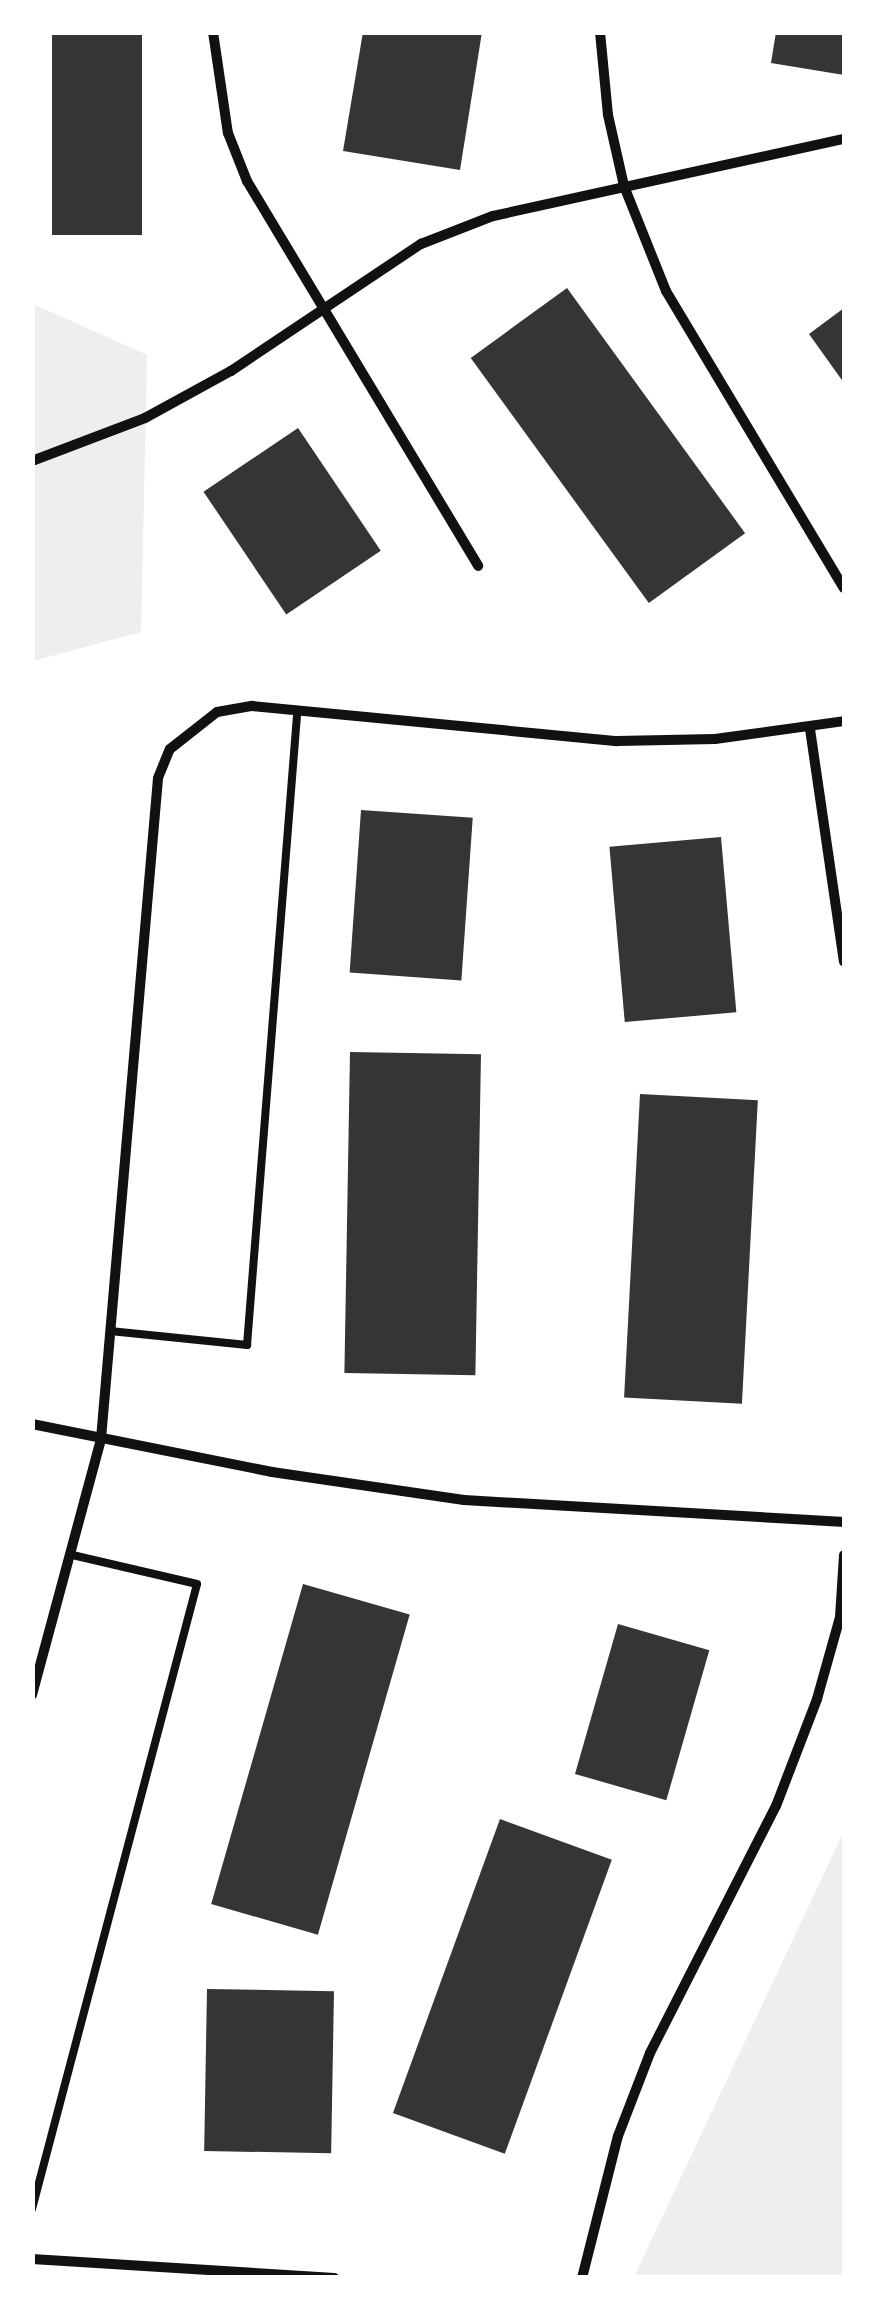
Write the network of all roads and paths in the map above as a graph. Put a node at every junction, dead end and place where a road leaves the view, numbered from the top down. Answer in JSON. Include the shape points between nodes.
{"nodes":[{"id":1,"x":213,"y":32,"type":"edge"},
{"id":2,"x":600,"y":32,"type":"edge"},
{"id":3,"x":844,"y":139,"type":"edge"},
{"id":4,"x":624,"y":186,"type":"junction"},
{"id":5,"x":322,"y":308,"type":"junction"},
{"id":6,"x":32,"y":461,"type":"edge"},
{"id":7,"x":478,"y":566,"type":"dead end"},
{"id":8,"x":844,"y":588,"type":"edge"},
{"id":9,"x":297,"y":715,"type":"junction"},
{"id":10,"x":844,"y":722,"type":"edge"},
{"id":11,"x":810,"y":729,"type":"junction"},
{"id":12,"x":844,"y":962,"type":"edge"},
{"id":13,"x":110,"y":1332,"type":"junction"},
{"id":14,"x":32,"y":1424,"type":"edge"},
{"id":15,"x":100,"y":1438,"type":"junction"},
{"id":16,"x":844,"y":1522,"type":"edge"},
{"id":17,"x":844,"y":1554,"type":"edge"},
{"id":18,"x":72,"y":1555,"type":"junction"},
{"id":19,"x":32,"y":1695,"type":"edge"},
{"id":20,"x":32,"y":2210,"type":"edge"},
{"id":21,"x":32,"y":2259,"type":"edge"},
{"id":22,"x":334,"y":2278,"type":"edge"},
{"id":23,"x":582,"y":2278,"type":"edge"}],
"edges":[{"from":1,"to":5,"type":"street","via":[[228,133],[246,181]]},
{"from":2,"to":4,"type":"street","via":[[608,116]]},
{"from":3,"to":4,"type":"street"},
{"from":4,"to":5,"type":"street","via":[[493,216],[421,244]]},
{"from":4,"to":8,"type":"street","via":[[666,291]]},
{"from":5,"to":6,"type":"street","via":[[146,418]]},
{"from":5,"to":7,"type":"street"},
{"from":9,"to":11,"type":"street","via":[[617,741]]},
{"from":9,"to":13,"type":"street","via":[[252,706],[218,712],[170,749],[158,778]]},
{"from":9,"to":13,"type":"lane","via":[[247,1345]]},
{"from":10,"to":11,"type":"street"},
{"from":11,"to":12,"type":"street"},
{"from":13,"to":15,"type":"street"},
{"from":14,"to":15,"type":"street"},
{"from":15,"to":16,"type":"street","via":[[464,1500]]},
{"from":15,"to":18,"type":"street"},
{"from":17,"to":23,"type":"street","via":[[840,1617],[817,1699],[776,1806],[650,2053],[618,2136]]},
{"from":18,"to":19,"type":"street"},
{"from":18,"to":20,"type":"lane","via":[[198,1584]]},
{"from":21,"to":22,"type":"street"}]}
